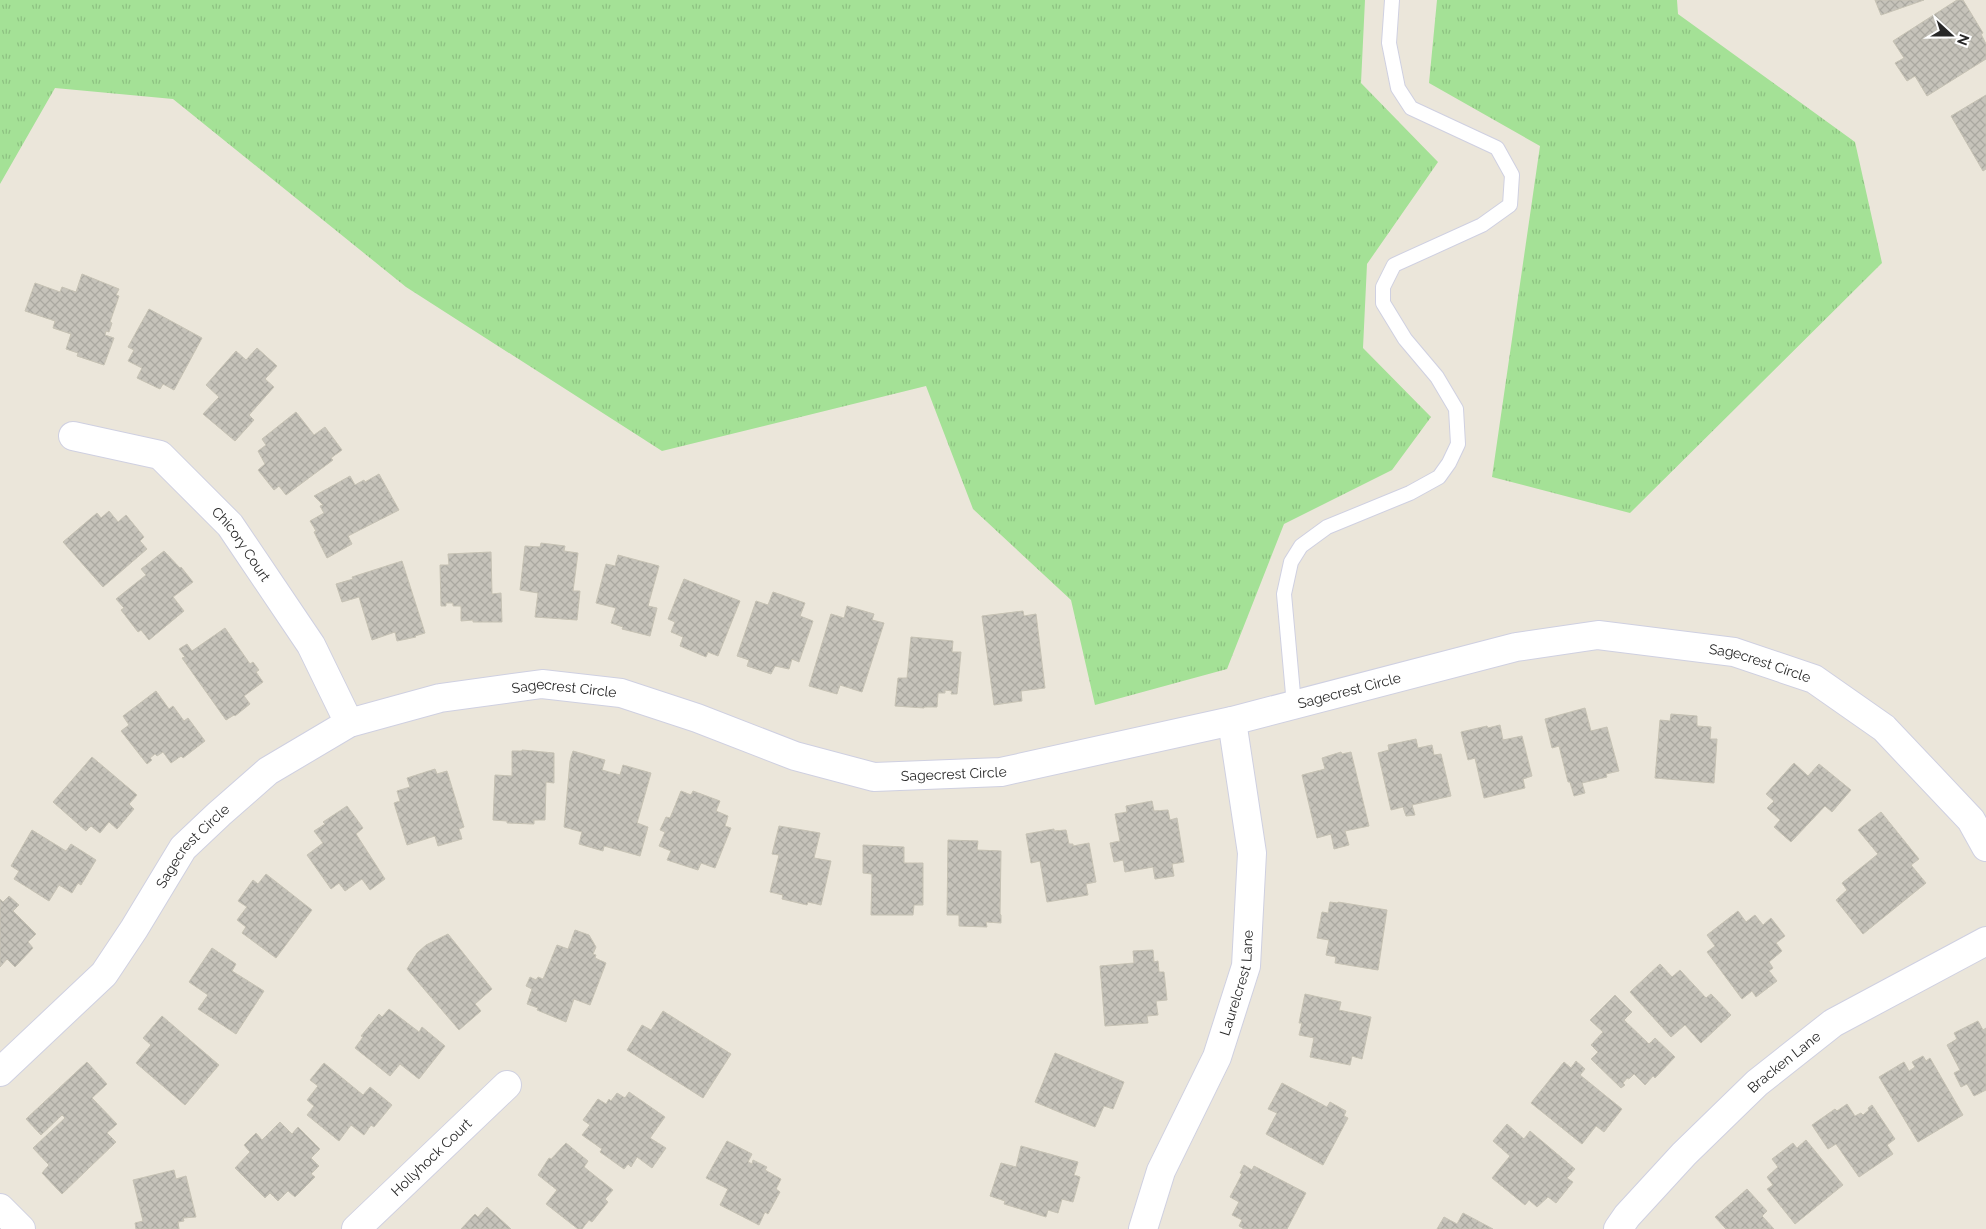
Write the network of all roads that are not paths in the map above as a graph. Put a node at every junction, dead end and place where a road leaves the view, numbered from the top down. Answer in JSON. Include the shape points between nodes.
{"nodes":[{"id":1,"x":1392,"y":0,"type":"edge"},
{"id":2,"x":74,"y":436,"type":"dead end"},
{"id":3,"x":1294,"y":705,"type":"junction"},
{"id":4,"x":1232,"y":721,"type":"junction"},
{"id":5,"x":349,"y":723,"type":"junction"},
{"id":6,"x":1986,"y":847,"type":"edge"},
{"id":7,"x":1986,"y":941,"type":"edge"},
{"id":8,"x":0,"y":1072,"type":"edge"},
{"id":9,"x":507,"y":1085,"type":"dead end"},
{"id":10,"x":0,"y":1208,"type":"edge"},
{"id":11,"x":21,"y":1229,"type":"edge"},
{"id":12,"x":356,"y":1229,"type":"edge"},
{"id":13,"x":1143,"y":1229,"type":"edge"},
{"id":14,"x":1618,"y":1229,"type":"edge"}],
"edges":[{"from":1,"to":3,"type":"lane","via":[[1389,43],[1398,88],[1410,108],[1497,148],[1512,175],[1510,205],[1482,225],[1394,264],[1384,287],[1383,303],[1405,339],[1437,376],[1456,409],[1458,444],[1450,463],[1439,477],[1410,493],[1326,528],[1301,546],[1291,562],[1284,594]]},
{"from":2,"to":5,"type":"street","name":"Chicory Court","via":[[160,455],[230,525],[311,645]]},
{"from":3,"to":4,"type":"street","name":"Sagecrest Circle"},
{"from":3,"to":6,"type":"street","name":"Sagecrest Circle","via":[[1516,647],[1598,635],[1734,652],[1814,679],[1884,728],[1971,820]]},
{"from":4,"to":5,"type":"street","name":"Sagecrest Circle","via":[[1001,772],[874,777],[795,756],[621,693],[542,684],[440,698]]},
{"from":4,"to":13,"type":"street","name":"Laurelcrest Lane","via":[[1252,853],[1246,966],[1217,1057],[1161,1171]]},
{"from":5,"to":8,"type":"street","name":"Sagecrest Circle","via":[[268,771],[183,848],[104,974]]},
{"from":7,"to":14,"type":"street","name":"Bracken Lane","via":[[1833,1023],[1757,1083],[1684,1154]]},
{"from":9,"to":12,"type":"street","name":"Hollyhock Court"},
{"from":10,"to":11,"type":"street"}]}
